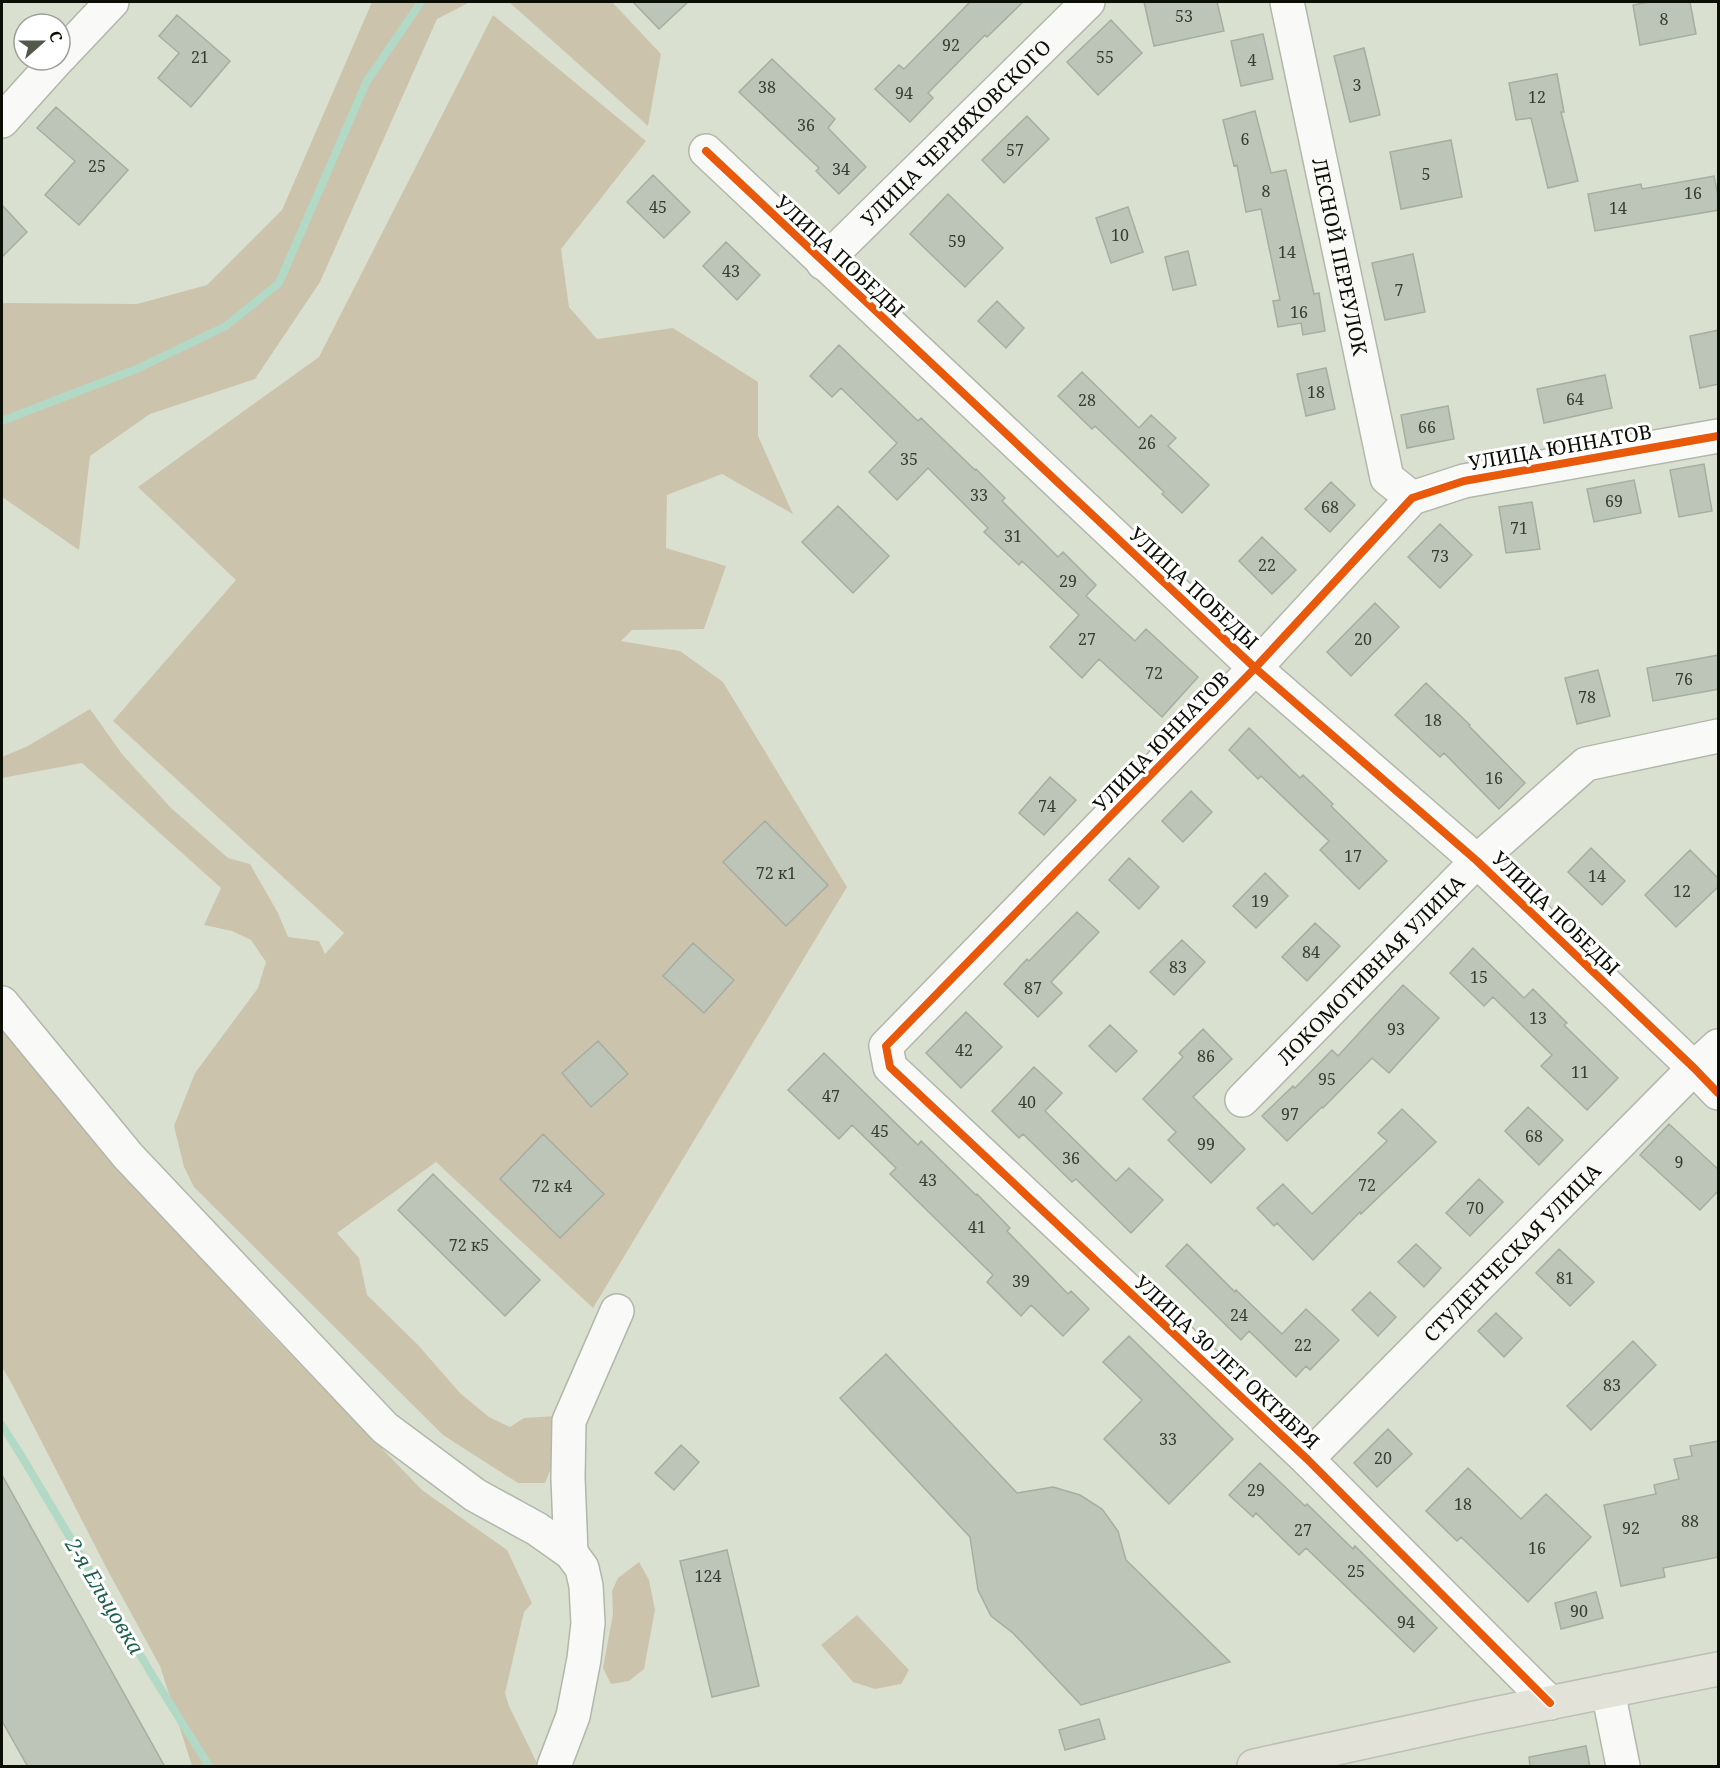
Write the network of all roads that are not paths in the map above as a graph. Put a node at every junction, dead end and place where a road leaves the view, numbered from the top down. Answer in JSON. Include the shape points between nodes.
{"nodes":[{"id":1,"x":112,"y":2,"type":"edge"},
{"id":2,"x":1088,"y":2,"type":"edge"},
{"id":3,"x":1287,"y":2,"type":"edge"},
{"id":4,"x":72,"y":44,"type":"edge"},
{"id":5,"x":46,"y":72,"type":"edge"},
{"id":6,"x":2,"y":121,"type":"edge"},
{"id":7,"x":706,"y":151,"type":"dead end"},
{"id":8,"x":823,"y":263,"type":"junction"},
{"id":9,"x":1719,"y":436,"type":"edge"},
{"id":10,"x":1412,"y":498,"type":"junction"},
{"id":11,"x":1255,"y":668,"type":"junction"},
{"id":12,"x":1719,"y":736,"type":"edge"},
{"id":13,"x":1477,"y":861,"type":"junction"},
{"id":14,"x":2,"y":1003,"type":"edge"},
{"id":15,"x":886,"y":1046,"type":"joint"},
{"id":16,"x":1719,"y":1046,"type":"edge"},
{"id":17,"x":1694,"y":1068,"type":"junction"},
{"id":18,"x":1719,"y":1093,"type":"edge"},
{"id":19,"x":1242,"y":1100,"type":"dead end"},
{"id":20,"x":617,"y":1311,"type":"dead end"},
{"id":21,"x":1307,"y":1459,"type":"junction"},
{"id":22,"x":571,"y":1553,"type":"junction"},
{"id":23,"x":1719,"y":1669,"type":"edge"},
{"id":24,"x":1608,"y":1691,"type":"junction"},
{"id":25,"x":1550,"y":1703,"type":"junction"},
{"id":26,"x":558,"y":1763,"type":"edge"},
{"id":27,"x":1254,"y":1767,"type":"edge"},
{"id":28,"x":1623,"y":1767,"type":"edge"}],
"edges":[{"from":1,"to":4,"type":"street"},
{"from":2,"to":8,"type":"street","name":"УЛИЦА ЧЕРНЯХОВСКОГО"},
{"from":3,"to":10,"type":"street","name":"ЛЕСНОЙ ПЕРЕУЛОК","via":[[1387,478]]},
{"from":5,"to":6,"type":"street"},
{"from":7,"to":8,"type":"street","name":"УЛИЦА ПОБЕДЫ"},
{"from":8,"to":11,"type":"street","name":"УЛИЦА ПОБЕДЫ"},
{"from":9,"to":10,"type":"street","name":"УЛИЦА ЮННАТОВ","via":[[1464,481]]},
{"from":10,"to":11,"type":"street","name":"УЛИЦА ЮННАТОВ"},
{"from":11,"to":13,"type":"street","name":"УЛИЦА ПОБЕДЫ"},
{"from":11,"to":15,"type":"street","name":"УЛИЦА ЮННАТОВ"},
{"from":12,"to":13,"type":"street","name":"ЛОКОМОТИВНАЯ УЛИЦА","via":[[1586,764]]},
{"from":13,"to":17,"type":"street","name":"УЛИЦА ПОБЕДЫ"},
{"from":13,"to":19,"type":"street","name":"ЛОКОМОТИВНАЯ УЛИЦА"},
{"from":14,"to":22,"type":"street","via":[[128,1156],[385,1428],[475,1495]]},
{"from":15,"to":21,"type":"street","name":"УЛИЦА 30 ЛЕТ ОКТЯБРЯ","via":[[890,1067]]},
{"from":16,"to":17,"type":"street","name":"СТУДЕНЧЕСКАЯ УЛИЦА"},
{"from":17,"to":18,"type":"street","name":"УЛИЦА ПОБЕДЫ"},
{"from":17,"to":21,"type":"street","name":"СТУДЕНЧЕСКАЯ УЛИЦА"},
{"from":20,"to":22,"type":"street","via":[[570,1421]]},
{"from":21,"to":25,"type":"street","name":"УЛИЦА 30 ЛЕТ ОКТЯБРЯ"},
{"from":22,"to":26,"type":"street","via":[[582,1568],[588,1623],[573,1716]]},
{"from":23,"to":24,"type":"main road"},
{"from":24,"to":25,"type":"main road"},
{"from":24,"to":28,"type":"street"},
{"from":25,"to":27,"type":"main road"}]}
